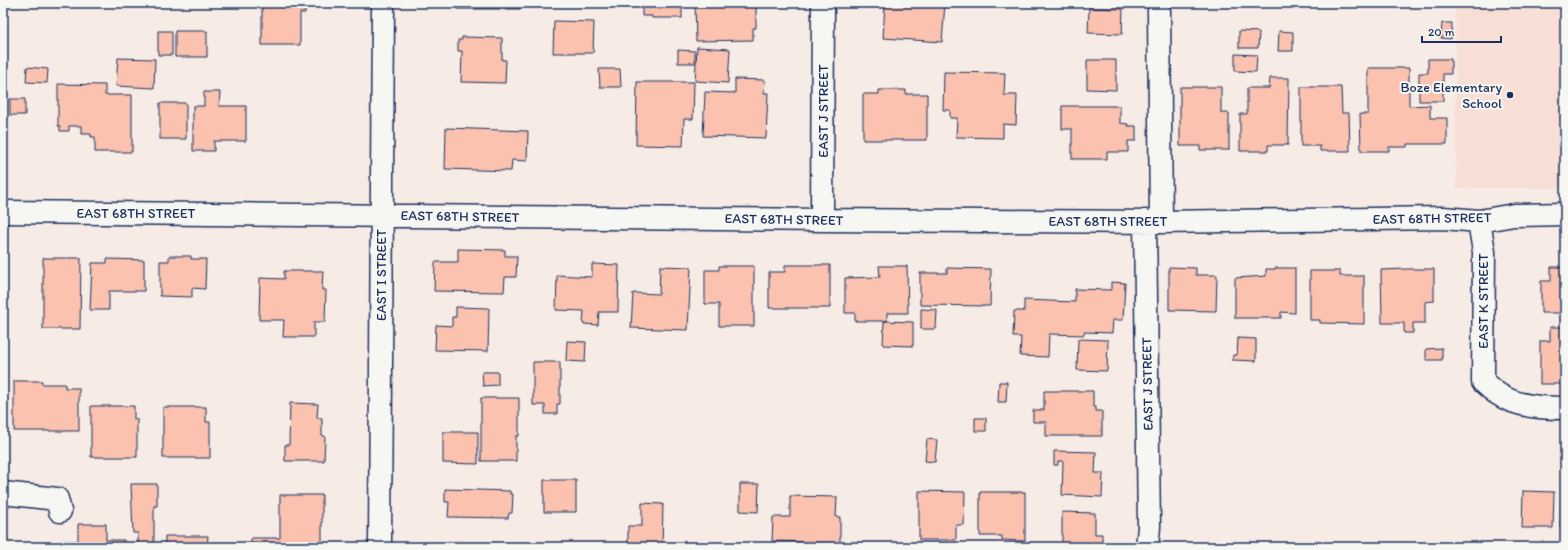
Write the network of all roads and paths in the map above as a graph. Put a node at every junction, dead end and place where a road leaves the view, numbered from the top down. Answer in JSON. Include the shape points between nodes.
{"nodes":[{"id":1,"x":383,"y":3,"type":"edge"},
{"id":2,"x":823,"y":3,"type":"edge"},
{"id":3,"x":1159,"y":11,"type":"dead end"},
{"id":4,"x":3,"y":212,"type":"edge"},
{"id":5,"x":1565,"y":214,"type":"edge"},
{"id":6,"x":381,"y":215,"type":"junction"},
{"id":7,"x":822,"y":220,"type":"junction"},
{"id":8,"x":1153,"y":221,"type":"junction"},
{"id":9,"x":1479,"y":221,"type":"junction"},
{"id":10,"x":1565,"y":408,"type":"edge"},
{"id":11,"x":3,"y":493,"type":"edge"},
{"id":12,"x":60,"y":511,"type":"dead end"},
{"id":13,"x":380,"y":547,"type":"edge"},
{"id":14,"x":1147,"y":547,"type":"edge"}],
"edges":[{"from":1,"to":6,"type":"street","name":"EAST I STREET"},
{"from":2,"to":7,"type":"street","name":"EAST J STREET"},
{"from":3,"to":8,"type":"street","name":"EAST J STREET"},
{"from":4,"to":6,"type":"street","name":"EAST 68TH STREET"},
{"from":5,"to":9,"type":"street","name":"EAST 68TH STREET","via":[[1514,215]]},
{"from":6,"to":7,"type":"street","name":"EAST 68TH STREET"},
{"from":6,"to":13,"type":"street","name":"EAST I STREET"},
{"from":7,"to":8,"type":"street","name":"EAST 68TH STREET"},
{"from":8,"to":9,"type":"street","name":"EAST 68TH STREET","via":[[1443,218]]},
{"from":8,"to":14,"type":"street","name":"EAST J STREET"},
{"from":9,"to":10,"type":"street","name":"EAST K STREET","via":[[1484,252],[1483,382],[1499,395],[1520,404]]},
{"from":11,"to":12,"type":"street","via":[[58,499]]}]}
